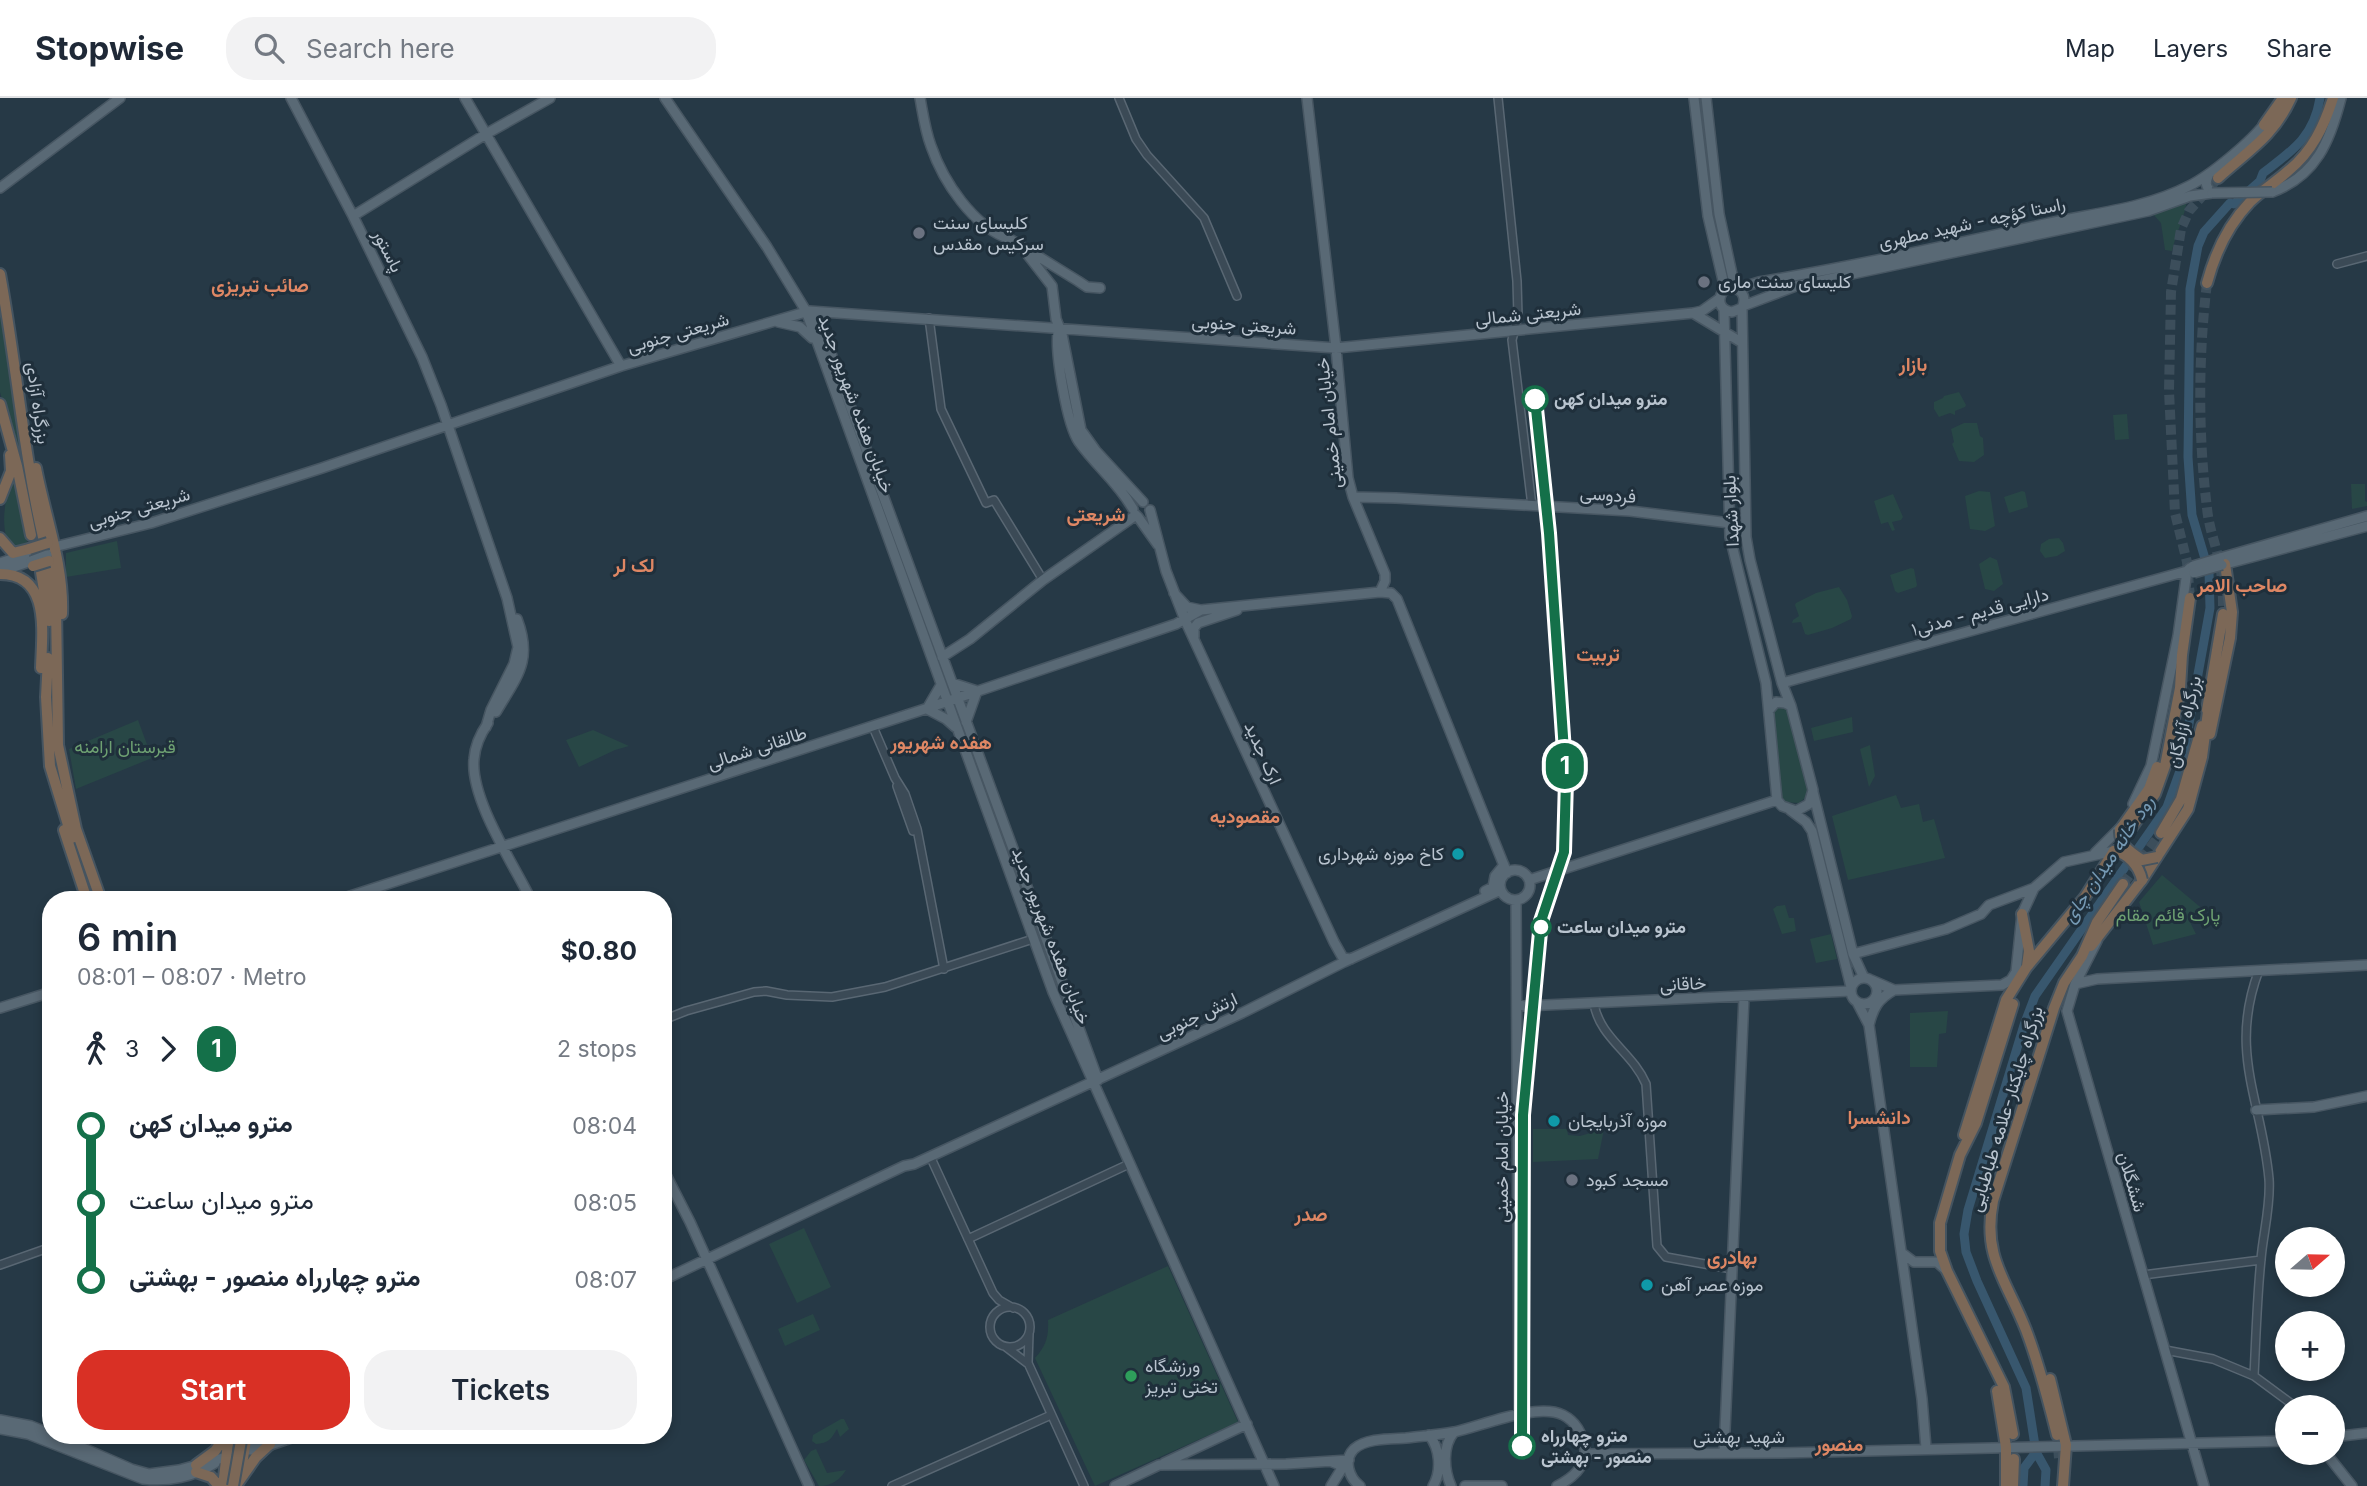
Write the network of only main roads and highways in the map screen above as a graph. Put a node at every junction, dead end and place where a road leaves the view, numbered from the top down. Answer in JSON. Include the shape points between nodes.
{"nodes":[{"id":1,"x":120,"y":98,"type":"edge"},
{"id":2,"x":291,"y":98,"type":"edge"},
{"id":3,"x":465,"y":98,"type":"edge"},
{"id":4,"x":550,"y":98,"type":"edge"},
{"id":5,"x":665,"y":98,"type":"edge"},
{"id":6,"x":920,"y":98,"type":"edge"},
{"id":7,"x":1307,"y":98,"type":"edge"},
{"id":8,"x":1694,"y":98,"type":"edge"},
{"id":9,"x":1706,"y":98,"type":"edge"},
{"id":10,"x":2280,"y":98,"type":"edge"},
{"id":11,"x":2291,"y":98,"type":"edge"},
{"id":12,"x":2333,"y":98,"type":"edge"},
{"id":13,"x":2341,"y":98,"type":"edge"},
{"id":14,"x":2264,"y":124,"type":"joint"},
{"id":15,"x":486,"y":134,"type":"junction"},
{"id":16,"x":2213,"y":176,"type":"junction"},
{"id":17,"x":1715,"y":179,"type":"junction"},
{"id":18,"x":5,"y":180,"type":"edge"},
{"id":19,"x":1703,"y":181,"type":"junction"},
{"id":20,"x":0,"y":188,"type":"edge"},
{"id":21,"x":2188,"y":192,"type":"junction"},
{"id":22,"x":2211,"y":193,"type":"junction"},
{"id":23,"x":353,"y":216,"type":"junction"},
{"id":24,"x":1002,"y":237,"type":"junction"},
{"id":25,"x":1024,"y":250,"type":"junction"},
{"id":26,"x":1935,"y":253,"type":"junction"},
{"id":27,"x":0,"y":274,"type":"edge"},
{"id":28,"x":1784,"y":278,"type":"junction"},
{"id":29,"x":2207,"y":283,"type":"tunnel mouth"},
{"id":30,"x":1100,"y":288,"type":"dead end"},
{"id":31,"x":1732,"y":289,"type":"junction"},
{"id":32,"x":1786,"y":290,"type":"junction"},
{"id":33,"x":1052,"y":296,"type":"junction"},
{"id":34,"x":1719,"y":299,"type":"junction"},
{"id":35,"x":1742,"y":307,"type":"junction"},
{"id":36,"x":1724,"y":310,"type":"junction"},
{"id":37,"x":806,"y":312,"type":"junction"},
{"id":38,"x":1693,"y":313,"type":"junction"},
{"id":39,"x":777,"y":322,"type":"junction"},
{"id":40,"x":1059,"y":326,"type":"junction"},
{"id":41,"x":1725,"y":333,"type":"junction"},
{"id":42,"x":1741,"y":342,"type":"junction"},
{"id":43,"x":816,"y":343,"type":"junction"},
{"id":44,"x":1336,"y":348,"type":"junction"},
{"id":45,"x":1063,"y":361,"type":"junction"},
{"id":46,"x":621,"y":366,"type":"junction"},
{"id":47,"x":0,"y":404,"type":"edge"},
{"id":48,"x":447,"y":424,"type":"junction"},
{"id":49,"x":9,"y":435,"type":"junction"},
{"id":50,"x":1356,"y":497,"type":"junction"},
{"id":51,"x":0,"y":499,"type":"edge"},
{"id":52,"x":1143,"y":502,"type":"junction"},
{"id":53,"x":1150,"y":510,"type":"junction"},
{"id":54,"x":1136,"y":514,"type":"junction"},
{"id":55,"x":2367,"y":516,"type":"edge"},
{"id":56,"x":1730,"y":523,"type":"junction"},
{"id":57,"x":2367,"y":526,"type":"edge"},
{"id":58,"x":0,"y":538,"type":"edge"},
{"id":59,"x":1161,"y":549,"type":"junction"},
{"id":60,"x":43,"y":554,"type":"junction"},
{"id":61,"x":2248,"y":554,"type":"junction"},
{"id":62,"x":2223,"y":561,"type":"junction"},
{"id":63,"x":0,"y":564,"type":"edge"},
{"id":64,"x":2191,"y":570,"type":"junction"},
{"id":65,"x":0,"y":573,"type":"edge"},
{"id":66,"x":1380,"y":592,"type":"junction"},
{"id":67,"x":35,"y":593,"type":"junction"},
{"id":68,"x":1174,"y":593,"type":"junction"},
{"id":69,"x":2190,"y":598,"type":"tunnel mouth"},
{"id":70,"x":1260,"y":603,"type":"junction"},
{"id":71,"x":1201,"y":610,"type":"junction"},
{"id":72,"x":2223,"y":614,"type":"tunnel mouth"},
{"id":73,"x":1185,"y":620,"type":"junction"},
{"id":74,"x":1193,"y":638,"type":"junction"},
{"id":75,"x":942,"y":657,"type":"junction"},
{"id":76,"x":951,"y":683,"type":"junction"},
{"id":77,"x":1782,"y":683,"type":"junction"},
{"id":78,"x":940,"y":685,"type":"junction"},
{"id":79,"x":977,"y":691,"type":"junction"},
{"id":80,"x":46,"y":697,"type":"junction"},
{"id":81,"x":957,"y":699,"type":"junction"},
{"id":82,"x":946,"y":702,"type":"junction"},
{"id":83,"x":2209,"y":704,"type":"junction"},
{"id":84,"x":1791,"y":706,"type":"junction"},
{"id":85,"x":927,"y":709,"type":"junction"},
{"id":86,"x":1769,"y":710,"type":"junction"},
{"id":87,"x":966,"y":722,"type":"junction"},
{"id":88,"x":956,"y":728,"type":"junction"},
{"id":89,"x":2202,"y":757,"type":"junction"},
{"id":90,"x":1813,"y":790,"type":"junction"},
{"id":91,"x":1777,"y":800,"type":"junction"},
{"id":92,"x":66,"y":805,"type":"junction"},
{"id":93,"x":1788,"y":809,"type":"junction"},
{"id":94,"x":1819,"y":820,"type":"junction"},
{"id":95,"x":1807,"y":822,"type":"junction"},
{"id":96,"x":2124,"y":832,"type":"junction"},
{"id":97,"x":2161,"y":833,"type":"tunnel mouth"},
{"id":98,"x":503,"y":846,"type":"junction"},
{"id":99,"x":2114,"y":851,"type":"junction"},
{"id":100,"x":2094,"y":855,"type":"junction"},
{"id":101,"x":2157,"y":857,"type":"junction"},
{"id":102,"x":1506,"y":869,"type":"junction"},
{"id":103,"x":1529,"y":880,"type":"junction"},
{"id":104,"x":2142,"y":880,"type":"junction"},
{"id":105,"x":2123,"y":884,"type":"tunnel mouth"},
{"id":106,"x":2034,"y":888,"type":"junction"},
{"id":107,"x":1501,"y":890,"type":"junction"},
{"id":108,"x":84,"y":891,"type":"edge"},
{"id":109,"x":90,"y":891,"type":"edge"},
{"id":110,"x":98,"y":891,"type":"edge"},
{"id":111,"x":103,"y":891,"type":"edge"},
{"id":112,"x":366,"y":891,"type":"edge"},
{"id":113,"x":526,"y":891,"type":"edge"},
{"id":114,"x":1516,"y":900,"type":"junction"},
{"id":115,"x":1448,"y":914,"type":"junction"},
{"id":116,"x":2022,"y":914,"type":"junction"},
{"id":117,"x":2102,"y":933,"type":"junction"},
{"id":118,"x":1853,"y":954,"type":"junction"},
{"id":119,"x":2082,"y":956,"type":"junction"},
{"id":120,"x":1346,"y":957,"type":"junction"},
{"id":121,"x":2367,"y":965,"type":"edge"},
{"id":122,"x":1847,"y":968,"type":"junction"},
{"id":123,"x":2026,"y":968,"type":"junction"},
{"id":124,"x":1868,"y":979,"type":"junction"},
{"id":125,"x":2075,"y":984,"type":"junction"},
{"id":126,"x":1064,"y":989,"type":"junction"},
{"id":127,"x":1851,"y":989,"type":"junction"},
{"id":128,"x":1894,"y":990,"type":"junction"},
{"id":129,"x":1838,"y":991,"type":"junction"},
{"id":130,"x":1053,"y":992,"type":"junction"},
{"id":131,"x":42,"y":995,"type":"edge"},
{"id":132,"x":1744,"y":997,"type":"junction"},
{"id":133,"x":1857,"y":1002,"type":"junction"},
{"id":134,"x":2013,"y":1004,"type":"dead end"},
{"id":135,"x":1520,"y":1005,"type":"junction"},
{"id":136,"x":0,"y":1008,"type":"edge"},
{"id":137,"x":1869,"y":1025,"type":"junction"},
{"id":138,"x":1094,"y":1078,"type":"junction"},
{"id":139,"x":2367,"y":1096,"type":"edge"},
{"id":140,"x":2256,"y":1110,"type":"road end"},
{"id":141,"x":1960,"y":1155,"type":"junction"},
{"id":142,"x":904,"y":1166,"type":"junction"},
{"id":143,"x":672,"y":1187,"type":"edge"},
{"id":144,"x":1901,"y":1251,"type":"junction"},
{"id":145,"x":707,"y":1259,"type":"junction"},
{"id":146,"x":1947,"y":1271,"type":"junction"},
{"id":147,"x":672,"y":1276,"type":"edge"},
{"id":148,"x":1969,"y":1320,"type":"junction"},
{"id":149,"x":1519,"y":1415,"type":"junction"},
{"id":150,"x":0,"y":1420,"type":"edge"},
{"id":151,"x":1247,"y":1424,"type":"junction"},
{"id":152,"x":0,"y":1429,"type":"edge"},
{"id":153,"x":42,"y":1431,"type":"edge"},
{"id":154,"x":1454,"y":1432,"type":"junction"},
{"id":155,"x":2367,"y":1433,"type":"edge"},
{"id":156,"x":2012,"y":1434,"type":"dead end"},
{"id":157,"x":1429,"y":1435,"type":"junction"},
{"id":158,"x":2345,"y":1436,"type":"edge"},
{"id":159,"x":42,"y":1439,"type":"edge"},
{"id":160,"x":2060,"y":1441,"type":"junction"},
{"id":161,"x":2275,"y":1441,"type":"edge"},
{"id":162,"x":54,"y":1444,"type":"edge"},
{"id":163,"x":73,"y":1444,"type":"edge"},
{"id":164,"x":220,"y":1444,"type":"edge"},
{"id":165,"x":226,"y":1444,"type":"edge"},
{"id":166,"x":234,"y":1444,"type":"edge"},
{"id":167,"x":241,"y":1444,"type":"edge"},
{"id":168,"x":245,"y":1444,"type":"edge"},
{"id":169,"x":267,"y":1444,"type":"edge"},
{"id":170,"x":270,"y":1444,"type":"edge"},
{"id":171,"x":2192,"y":1444,"type":"junction"},
{"id":172,"x":2006,"y":1447,"type":"junction"},
{"id":173,"x":1926,"y":1448,"type":"junction"},
{"id":174,"x":245,"y":1450,"type":"junction"},
{"id":175,"x":1724,"y":1453,"type":"junction"},
{"id":176,"x":1585,"y":1454,"type":"junction"},
{"id":177,"x":2059,"y":1458,"type":"tunnel mouth"},
{"id":178,"x":223,"y":1459,"type":"junction"},
{"id":179,"x":2014,"y":1459,"type":"dead end"},
{"id":180,"x":1349,"y":1460,"type":"junction"},
{"id":181,"x":1330,"y":1461,"type":"junction"},
{"id":182,"x":1265,"y":1464,"type":"junction"},
{"id":183,"x":1159,"y":1465,"type":"junction"},
{"id":184,"x":2335,"y":1465,"type":"edge"},
{"id":185,"x":196,"y":1469,"type":"junction"},
{"id":186,"x":1357,"y":1483,"type":"edge"},
{"id":187,"x":229,"y":1486,"type":"edge"},
{"id":188,"x":809,"y":1486,"type":"edge"},
{"id":189,"x":1115,"y":1486,"type":"edge"},
{"id":190,"x":1274,"y":1486,"type":"edge"},
{"id":191,"x":1331,"y":1486,"type":"edge"},
{"id":192,"x":1433,"y":1486,"type":"edge"},
{"id":193,"x":1451,"y":1486,"type":"edge"},
{"id":194,"x":1465,"y":1486,"type":"edge"},
{"id":195,"x":1502,"y":1486,"type":"edge"},
{"id":196,"x":1557,"y":1486,"type":"edge"},
{"id":197,"x":2006,"y":1486,"type":"edge"},
{"id":198,"x":2013,"y":1486,"type":"edge"},
{"id":199,"x":2057,"y":1486,"type":"edge"},
{"id":200,"x":2063,"y":1486,"type":"edge"},
{"id":201,"x":2204,"y":1486,"type":"edge"},
{"id":202,"x":2351,"y":1486,"type":"edge"}],
"edges":[{"from":1,"to":18,"type":"main road"},
{"from":2,"to":23,"type":"main road","name":"پاستور"},
{"from":3,"to":15,"type":"main road"},
{"from":4,"to":15,"type":"main road"},
{"from":5,"to":37,"type":"main road"},
{"from":6,"to":24,"type":"main road","via":[[932,148],[945,175],[961,201]]},
{"from":7,"to":44,"type":"main road","name":"خیابان امام خمینی"},
{"from":8,"to":19,"type":"main road"},
{"from":9,"to":17,"type":"main road"},
{"from":10,"to":14,"type":"highway"},
{"from":11,"to":16,"type":"highway","via":[[2270,132]]},
{"from":12,"to":29,"type":"highway","via":[[2322,130],[2302,158],[2249,203],[2235,221],[2217,252]]},
{"from":13,"to":22,"type":"main road","bridge":true,"via":[[2322,150],[2308,170],[2289,185],[2272,192]]},
{"from":14,"to":16,"type":"main road","name":"راستا کؤچه - شهید مطهری"},
{"from":15,"to":23,"type":"main road"},
{"from":15,"to":46,"type":"main road"},
{"from":16,"to":21,"type":"main road","name":"راستا کؤچه - شهید مطهری"},
{"from":16,"to":22,"type":"main road","via":[[2205,182]]},
{"from":17,"to":19,"type":"main road"},
{"from":17,"to":31,"type":"main road"},
{"from":18,"to":20,"type":"main road"},
{"from":19,"to":31,"type":"main road","via":[[1708,216]]},
{"from":21,"to":22,"type":"main road"},
{"from":21,"to":26,"type":"main road","name":"راستا کؤچه - شهید مطهری","via":[[2141,209]]},
{"from":23,"to":48,"type":"main road","name":"پاستور","via":[[411,332]]},
{"from":24,"to":25,"type":"main road"},
{"from":24,"to":33,"type":"main road"},
{"from":25,"to":30,"type":"main road","via":[[1087,287]]},
{"from":25,"to":33,"type":"main road","via":[[1049,281]]},
{"from":26,"to":28,"type":"main road","name":"راستا کؤچه - شهید مطهری"},
{"from":26,"to":32,"type":"main road","name":"راستا کؤچه - شهید مطهری"},
{"from":27,"to":60,"type":"highway","name":"بزرگراه آزادی"},
{"from":28,"to":31,"type":"main road","name":"راستا کؤچه - شهید مطهری"},
{"from":28,"to":32,"type":"main road"},
{"from":31,"to":34,"type":"main road"},
{"from":31,"to":35,"type":"main road","via":[[1744,296]]},
{"from":32,"to":35,"type":"main road","name":"راستا کؤچه - شهید مطهری"},
{"from":33,"to":40,"type":"main road"},
{"from":34,"to":36,"type":"main road"},
{"from":34,"to":38,"type":"main road","name":"شریعتی شمالی"},
{"from":35,"to":36,"type":"main road","via":[[1735,312]]},
{"from":35,"to":42,"type":"main road","name":"بلوار شهدا"},
{"from":36,"to":41,"type":"main road","name":"بلوار شهدا"},
{"from":37,"to":39,"type":"main road","name":"شریعتی جنوبی"},
{"from":37,"to":40,"type":"main road","name":"شریعتی جنوبی"},
{"from":37,"to":43,"type":"main road","name":"خیابان هفده شهریور جدید"},
{"from":37,"to":75,"type":"main road","name":"خیابان هفده شهریور جدید","via":[[822,329]]},
{"from":38,"to":41,"type":"main road"},
{"from":38,"to":44,"type":"main road","name":"شریعتی شمالی"},
{"from":39,"to":43,"type":"main road","via":[[800,327]]},
{"from":39,"to":46,"type":"main road","name":"شریعتی جنوبی"},
{"from":40,"to":44,"type":"main road","name":"شریعتی جنوبی"},
{"from":40,"to":45,"type":"main road"},
{"from":41,"to":42,"type":"main road"},
{"from":41,"to":56,"type":"main road","name":"بلوار شهدا"},
{"from":42,"to":77,"type":"main road","name":"بلوار شهدا","via":[[1746,537]]},
{"from":43,"to":78,"type":"main road","name":"خیابان هفده شهریور جدید"},
{"from":44,"to":50,"type":"main road","name":"خیابان امام خمینی","via":[[1348,478]]},
{"from":45,"to":52,"type":"main road","via":[[1081,430]]},
{"from":45,"to":54,"type":"main road","via":[[1075,435]]},
{"from":46,"to":48,"type":"main road","name":"شریعتی جنوبی"},
{"from":47,"to":49,"type":"highway","name":"بزرگراه آزادی"},
{"from":48,"to":60,"type":"main road","name":"شریعتی جنوبی","via":[[314,471]]},
{"from":48,"to":98,"type":"main road","name":"پاستور","via":[[507,598],[518,647],[475,752],[475,778]]},
{"from":49,"to":51,"type":"highway","via":[[10,471]]},
{"from":49,"to":60,"type":"highway","name":"بزرگراه آزادی"},
{"from":50,"to":56,"type":"main road","name":"فردوسی","via":[[1630,512]]},
{"from":50,"to":66,"type":"main road","name":"خیابان امام خمینی","via":[[1385,574]]},
{"from":52,"to":53,"type":"main road"},
{"from":52,"to":54,"type":"main road","via":[[1136,503]]},
{"from":53,"to":54,"type":"main road","via":[[1146,516]]},
{"from":53,"to":59,"type":"main road","name":"ارک جدید"},
{"from":54,"to":59,"type":"main road"},
{"from":54,"to":75,"type":"main road"},
{"from":55,"to":61,"type":"main road"},
{"from":56,"to":86,"type":"main road","name":"بلوار شهدا"},
{"from":57,"to":61,"type":"main road"},
{"from":58,"to":60,"type":"highway","via":[[13,553]]},
{"from":59,"to":68,"type":"main road","name":"ارک جدید"},
{"from":60,"to":63,"type":"main road"},
{"from":60,"to":65,"type":"main road"},
{"from":60,"to":67,"type":"highway","via":[[30,571]]},
{"from":60,"to":80,"type":"highway","name":"بزرگراه آزادی","via":[[49,625]]},
{"from":60,"to":92,"type":"highway","name":"بزرگراه آزادی","via":[[56,605],[58,745]]},
{"from":61,"to":62,"type":"main road","name":"دارایی قدیم - مدنی۱"},
{"from":62,"to":64,"type":"main road","name":"دارایی قدیم - مدنی۱","bridge":true},
{"from":62,"to":89,"type":"highway","via":[[2232,612],[2230,638],[2215,720]]},
{"from":64,"to":77,"type":"main road","name":"دارایی قدیم - مدنی۱"},
{"from":64,"to":96,"type":"main road","via":[[2151,766]]},
{"from":65,"to":67,"type":"highway","via":[[20,576]]},
{"from":66,"to":70,"type":"main road"},
{"from":66,"to":102,"type":"main road","via":[[1396,599]]},
{"from":67,"to":80,"type":"highway","via":[[42,617],[41,672]]},
{"from":68,"to":71,"type":"main road","via":[[1187,607]]},
{"from":68,"to":73,"type":"main road","name":"ارک جدید"},
{"from":69,"to":96,"type":"highway","via":[[2154,777]]},
{"from":70,"to":71,"type":"main road"},
{"from":70,"to":74,"type":"main road","via":[[1205,619],[1194,628]]},
{"from":71,"to":73,"type":"main road","name":"طالقانی شمالی"},
{"from":72,"to":83,"type":"highway","name":"بزرگراه آزادگان"},
{"from":73,"to":74,"type":"main road","name":"ارک جدید"},
{"from":73,"to":79,"type":"main road","name":"طالقانی شمالی"},
{"from":74,"to":120,"type":"main road","name":"ارک جدید"},
{"from":75,"to":76,"type":"main road","name":"خیابان هفده شهریور جدید"},
{"from":76,"to":79,"type":"main road"},
{"from":76,"to":81,"type":"main road","name":"خیابان هفده شهریور جدید"},
{"from":77,"to":84,"type":"main road","name":"بلوار شهدا"},
{"from":78,"to":82,"type":"main road","name":"خیابان هفده شهریور جدید"},
{"from":78,"to":85,"type":"main road"},
{"from":79,"to":81,"type":"main road","name":"طالقانی شمالی"},
{"from":79,"to":87,"type":"main road"},
{"from":80,"to":92,"type":"highway","name":"بزرگراه آزادی","via":[[49,758]]},
{"from":81,"to":82,"type":"main road","name":"طالقانی شمالی"},
{"from":81,"to":87,"type":"main road","name":"خیابان هفده شهریور جدید"},
{"from":82,"to":85,"type":"main road","name":"طالقانی شمالی"},
{"from":82,"to":88,"type":"main road","name":"خیابان هفده شهریور جدید"},
{"from":83,"to":89,"type":"highway"},
{"from":83,"to":97,"type":"highway","name":"بزرگراه آزادگان","via":[[2180,799]]},
{"from":84,"to":86,"type":"main road","via":[[1776,702]]},
{"from":84,"to":90,"type":"main road","name":"بلوار شهدا"},
{"from":85,"to":88,"type":"main road"},
{"from":85,"to":98,"type":"main road","name":"طالقانی شمالی"},
{"from":86,"to":91,"type":"main road","name":"بلوار شهدا"},
{"from":87,"to":126,"type":"main road","name":"خیابان هفده شهریور جدید"},
{"from":88,"to":130,"type":"main road","name":"خیابان هفده شهریور جدید"},
{"from":89,"to":101,"type":"highway","via":[[2188,810]]},
{"from":90,"to":93,"type":"main road","via":[[1808,804],[1796,811]]},
{"from":90,"to":94,"type":"main road","name":"بلوار شهدا"},
{"from":91,"to":93,"type":"main road"},
{"from":91,"to":103,"type":"main road"},
{"from":92,"to":108,"type":"highway","name":"بزرگراه آزادی","via":[[65,837]]},
{"from":92,"to":109,"type":"highway","name":"بزرگراه آزادی"},
{"from":92,"to":110,"type":"highway","name":"بزرگراه آزادی"},
{"from":92,"to":111,"type":"highway","name":"بزرگراه آزادی"},
{"from":93,"to":95,"type":"main road"},
{"from":94,"to":95,"type":"main road","via":[[1812,816]]},
{"from":94,"to":118,"type":"main road","name":"بلوار شهدا"},
{"from":95,"to":122,"type":"main road"},
{"from":96,"to":100,"type":"main road"},
{"from":96,"to":101,"type":"highway","bridge":true,"via":[[2119,837],[2132,853],[2142,860]]},
{"from":98,"to":112,"type":"main road","name":"طالقانی شمالی"},
{"from":98,"to":113,"type":"main road","name":"پاستور"},
{"from":99,"to":100,"type":"main road"},
{"from":99,"to":104,"type":"highway","bridge":true,"via":[[2138,866]]},
{"from":99,"to":123,"type":"highway","via":[[2078,906]]},
{"from":100,"to":106,"type":"main road","via":[[2064,862]]},
{"from":101,"to":104,"type":"highway"},
{"from":102,"to":103,"type":"main road","via":[[1522,872]]},
{"from":102,"to":107,"type":"main road"},
{"from":102,"to":115,"type":"main road","via":[[1495,876],[1493,887]]},
{"from":103,"to":114,"type":"main road","via":[[1529,892]]},
{"from":104,"to":117,"type":"highway"},
{"from":105,"to":119,"type":"highway","name":"بزرگراه چایکنار-علامه طباطبایی","via":[[2097,922]]},
{"from":106,"to":116,"type":"main road"},
{"from":106,"to":118,"type":"main road","via":[[1989,905],[1981,915],[1946,929]]},
{"from":107,"to":114,"type":"main road"},
{"from":107,"to":115,"type":"main road","name":"ارتش جنوبی"},
{"from":114,"to":135,"type":"main road","name":"خیابان امام خمینی"},
{"from":115,"to":120,"type":"main road","name":"ارتش جنوبی"},
{"from":116,"to":123,"type":"highway","via":[[2029,951]]},
{"from":116,"to":128,"type":"main road","via":[[2011,980],[2002,985]]},
{"from":117,"to":119,"type":"highway"},
{"from":117,"to":125,"type":"main road","name":"ششگلان"},
{"from":118,"to":124,"type":"main road","name":"بلوار شهدا"},
{"from":119,"to":160,"type":"highway","name":"بزرگراه چایکنار-علامه طباطبایی","via":[[2054,1008],[1990,1220],[1995,1261],[2047,1368]]},
{"from":120,"to":138,"type":"main road","name":"ارتش جنوبی","via":[[1242,1013]]},
{"from":121,"to":125,"type":"main road","via":[[2096,979]]},
{"from":122,"to":127,"type":"main road"},
{"from":122,"to":129,"type":"main road"},
{"from":123,"to":141,"type":"highway","via":[[2006,1000]]},
{"from":124,"to":127,"type":"main road","via":[[1858,980]]},
{"from":124,"to":128,"type":"main road"},
{"from":124,"to":133,"type":"main road","via":[[1877,989],[1875,999],[1867,1004]]},
{"from":125,"to":171,"type":"main road","name":"ششگلان","via":[[2067,1011]]},
{"from":126,"to":130,"type":"main road"},
{"from":126,"to":138,"type":"main road","name":"خیابان هفده شهریور جدید"},
{"from":127,"to":129,"type":"main road","name":"خاقانی"},
{"from":127,"to":133,"type":"main road"},
{"from":128,"to":137,"type":"main road","via":[[1874,1007]]},
{"from":129,"to":132,"type":"main road","name":"خاقانی"},
{"from":130,"to":138,"type":"main road","name":"خیابان هفده شهریور جدید"},
{"from":131,"to":136,"type":"main road"},
{"from":132,"to":135,"type":"main road","name":"خاقانی"},
{"from":132,"to":175,"type":"main road"},
{"from":133,"to":137,"type":"main road"},
{"from":134,"to":141,"type":"highway","name":"بزرگراه چایکنار-علامه طباطبایی","via":[[1976,1123]]},
{"from":135,"to":149,"type":"main road","name":"خیابان امام خمینی"},
{"from":137,"to":144,"type":"main road"},
{"from":138,"to":142,"type":"main road","name":"ارتش جنوبی"},
{"from":138,"to":142,"type":"main road","name":"ارتش جنوبی","via":[[920,1154]]},
{"from":138,"to":151,"type":"main road"},
{"from":139,"to":140,"type":"main road","via":[[2314,1107]]},
{"from":141,"to":146,"type":"highway","name":"بزرگراه چایکنار-علامه طباطبایی","via":[[1938,1237]]},
{"from":142,"to":145,"type":"main road","name":"ارتش جنوبی"},
{"from":143,"to":145,"type":"main road"},
{"from":144,"to":146,"type":"main road","via":[[1914,1262],[1937,1262]]},
{"from":144,"to":173,"type":"main road"},
{"from":145,"to":147,"type":"main road","name":"ارتش جنوبی"},
{"from":145,"to":188,"type":"main road"},
{"from":146,"to":148,"type":"highway","name":"بزرگراه چایکنار-علامه طباطبایی"},
{"from":148,"to":156,"type":"highway","name":"بزرگراه چایکنار-علامه طباطبایی","via":[[2004,1388]]},
{"from":148,"to":172,"type":"highway","via":[[1998,1392]]},
{"from":149,"to":154,"type":"main road"},
{"from":149,"to":176,"type":"main road","via":[[1564,1415],[1580,1432]]},
{"from":150,"to":153,"type":"main road"},
{"from":151,"to":182,"type":"main road"},
{"from":151,"to":183,"type":"main road"},
{"from":152,"to":159,"type":"main road"},
{"from":154,"to":157,"type":"main road"},
{"from":154,"to":193,"type":"main road","via":[[1447,1447]]},
{"from":155,"to":158,"type":"main road"},
{"from":157,"to":180,"type":"main road","via":[[1366,1443],[1355,1448]]},
{"from":157,"to":192,"type":"main road","via":[[1438,1461]]},
{"from":160,"to":171,"type":"main road"},
{"from":160,"to":172,"type":"main road","name":"شهید بهشتى"},
{"from":160,"to":200,"type":"highway","name":"بزرگراه چایکنار-علامه طباطبایی"},
{"from":161,"to":171,"type":"main road"},
{"from":162,"to":185,"type":"main road","via":[[143,1479],[159,1481]]},
{"from":163,"to":185,"type":"main road","via":[[149,1474]]},
{"from":164,"to":185,"type":"highway"},
{"from":165,"to":178,"type":"highway"},
{"from":166,"to":187,"type":"highway"},
{"from":167,"to":187,"type":"highway","bridge":true},
{"from":168,"to":174,"type":"highway"},
{"from":169,"to":174,"type":"main road"},
{"from":170,"to":187,"type":"highway"},
{"from":171,"to":201,"type":"main road","name":"ششگلان"},
{"from":172,"to":173,"type":"main road","name":"شهید بهشتى"},
{"from":172,"to":197,"type":"highway"},
{"from":173,"to":175,"type":"main road","name":"شهید بهشتى"},
{"from":174,"to":178,"type":"main road"},
{"from":174,"to":187,"type":"highway"},
{"from":175,"to":176,"type":"main road","name":"شهید بهشتى"},
{"from":176,"to":196,"type":"main road","via":[[1577,1472]]},
{"from":177,"to":199,"type":"highway"},
{"from":178,"to":185,"type":"main road"},
{"from":178,"to":187,"type":"highway"},
{"from":179,"to":198,"type":"highway"},
{"from":180,"to":181,"type":"main road"},
{"from":180,"to":186,"type":"main road"},
{"from":181,"to":182,"type":"main road"},
{"from":181,"to":191,"type":"main road","via":[[1341,1470]]},
{"from":182,"to":183,"type":"main road"},
{"from":182,"to":190,"type":"main road"},
{"from":183,"to":189,"type":"main road"},
{"from":184,"to":202,"type":"main road"},
{"from":185,"to":187,"type":"highway"},
{"from":186,"to":191,"type":"main road"},
{"from":194,"to":195,"type":"main road"}]}
